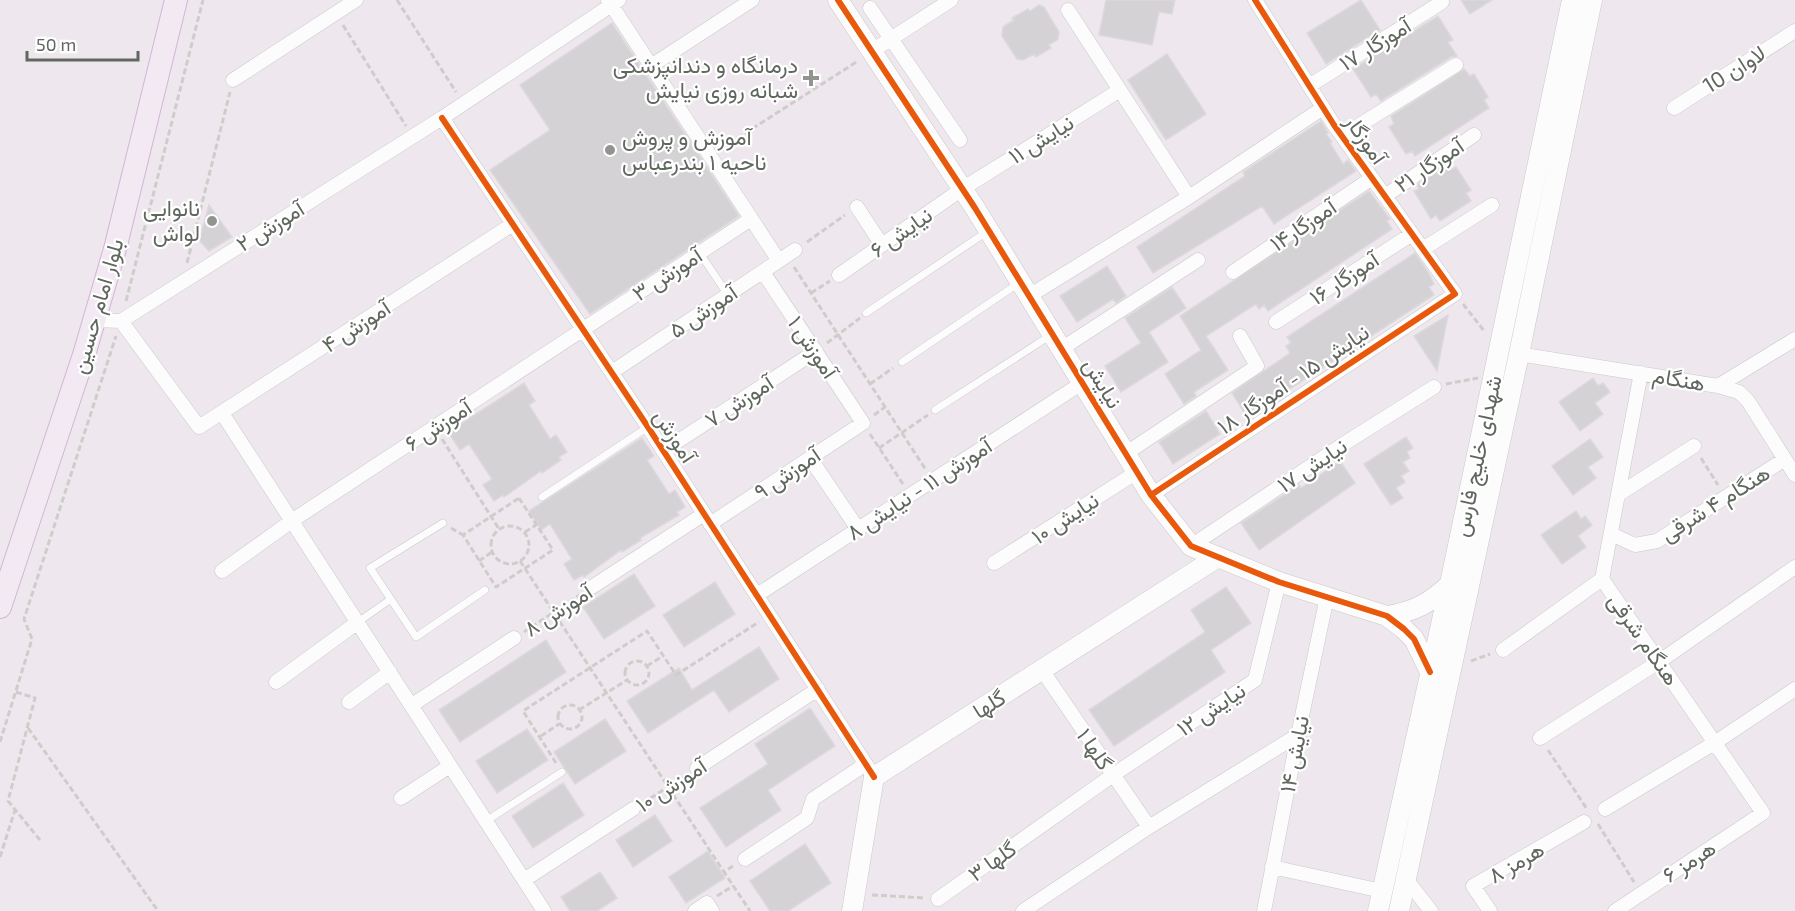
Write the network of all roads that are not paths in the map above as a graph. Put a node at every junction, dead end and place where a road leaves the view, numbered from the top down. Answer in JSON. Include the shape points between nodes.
{"nodes":[{"id":1,"x":176,"y":0,"type":"edge"},
{"id":2,"x":356,"y":0,"type":"edge"},
{"id":3,"x":752,"y":0,"type":"edge"},
{"id":4,"x":838,"y":0,"type":"edge"},
{"id":5,"x":951,"y":0,"type":"edge"},
{"id":6,"x":1255,"y":0,"type":"edge"},
{"id":7,"x":1572,"y":0,"type":"edge"},
{"id":8,"x":1592,"y":0,"type":"edge"},
{"id":9,"x":1441,"y":1,"type":"edge"},
{"id":10,"x":612,"y":2,"type":"edge"},
{"id":11,"x":870,"y":9,"type":"dead end"},
{"id":12,"x":1068,"y":10,"type":"dead end"},
{"id":13,"x":1795,"y":31,"type":"edge"},
{"id":14,"x":891,"y":39,"type":"junction"},
{"id":15,"x":872,"y":51,"type":"junction"},
{"id":16,"x":1456,"y":65,"type":"dead end"},
{"id":17,"x":651,"y":66,"type":"junction"},
{"id":18,"x":234,"y":80,"type":"road end"},
{"id":19,"x":1309,"y":86,"type":"junction"},
{"id":20,"x":1120,"y":90,"type":"junction"},
{"id":21,"x":1323,"y":108,"type":"junction"},
{"id":22,"x":1674,"y":108,"type":"dead end"},
{"id":23,"x":442,"y":118,"type":"junction"},
{"id":24,"x":1544,"y":133,"type":"junction"},
{"id":25,"x":1474,"y":135,"type":"dead end"},
{"id":26,"x":1342,"y":136,"type":"junction"},
{"id":27,"x":1563,"y":139,"type":"junction"},
{"id":28,"x":960,"y":140,"type":"dead end"},
{"id":29,"x":1537,"y":169,"type":"junction"},
{"id":30,"x":1557,"y":172,"type":"junction"},
{"id":31,"x":1372,"y":178,"type":"junction"},
{"id":32,"x":962,"y":189,"type":"junction"},
{"id":33,"x":1385,"y":196,"type":"junction"},
{"id":34,"x":1190,"y":197,"type":"junction"},
{"id":35,"x":1492,"y":205,"type":"dead end"},
{"id":36,"x":857,"y":207,"type":"road end"},
{"id":37,"x":751,"y":219,"type":"junction"},
{"id":38,"x":513,"y":224,"type":"junction"},
{"id":39,"x":988,"y":231,"type":"junction"},
{"id":40,"x":1412,"y":234,"type":"junction"},
{"id":41,"x":882,"y":245,"type":"junction"},
{"id":42,"x":1423,"y":249,"type":"junction"},
{"id":43,"x":699,"y":252,"type":"junction"},
{"id":44,"x":1198,"y":260,"type":"dead end"},
{"id":45,"x":763,"y":272,"type":"junction"},
{"id":46,"x":1233,"y":272,"type":"dead end"},
{"id":47,"x":839,"y":275,"type":"road end"},
{"id":48,"x":1024,"y":289,"type":"junction"},
{"id":49,"x":1455,"y":294,"type":"joint"},
{"id":50,"x":728,"y":295,"type":"junction"},
{"id":51,"x":866,"y":314,"type":"road end"},
{"id":52,"x":94,"y":320,"type":"junction"},
{"id":53,"x":121,"y":321,"type":"junction"},
{"id":54,"x":1276,"y":322,"type":"dead end"},
{"id":55,"x":582,"y":329,"type":"junction"},
{"id":56,"x":1239,"y":336,"type":"dead end"},
{"id":57,"x":1795,"y":339,"type":"edge"},
{"id":58,"x":1056,"y":342,"type":"junction"},
{"id":59,"x":816,"y":351,"type":"junction"},
{"id":60,"x":1519,"y":354,"type":"junction"},
{"id":61,"x":902,"y":362,"type":"road end"},
{"id":62,"x":612,"y":372,"type":"junction"},
{"id":63,"x":1641,"y":373,"type":"junction"},
{"id":64,"x":1082,"y":383,"type":"junction"},
{"id":65,"x":1718,"y":386,"type":"junction"},
{"id":66,"x":1434,"y":387,"type":"road end"},
{"id":67,"x":935,"y":410,"type":"road end"},
{"id":68,"x":222,"y":413,"type":"junction"},
{"id":69,"x":863,"y":423,"type":"joint"},
{"id":70,"x":648,"y":427,"type":"junction"},
{"id":71,"x":1694,"y":446,"type":"road end"},
{"id":72,"x":663,"y":451,"type":"junction"},
{"id":73,"x":1125,"y":454,"type":"junction"},
{"id":74,"x":810,"y":458,"type":"junction"},
{"id":75,"x":1785,"y":459,"type":"junction"},
{"id":76,"x":1137,"y":472,"type":"junction"},
{"id":77,"x":1795,"y":475,"type":"edge"},
{"id":78,"x":1618,"y":494,"type":"junction"},
{"id":79,"x":1151,"y":495,"type":"junction"},
{"id":80,"x":542,"y":497,"type":"dead end"},
{"id":81,"x":707,"y":519,"type":"junction"},
{"id":82,"x":293,"y":520,"type":"junction"},
{"id":83,"x":443,"y":523,"type":"dead end"},
{"id":84,"x":858,"y":529,"type":"junction"},
{"id":85,"x":1611,"y":534,"type":"junction"},
{"id":86,"x":1191,"y":546,"type":"junction"},
{"id":87,"x":1218,"y":557,"type":"junction"},
{"id":88,"x":994,"y":563,"type":"dead end"},
{"id":89,"x":1795,"y":567,"type":"edge"},
{"id":90,"x":222,"y":571,"type":"dead end"},
{"id":91,"x":1602,"y":579,"type":"junction"},
{"id":92,"x":1280,"y":582,"type":"junction"},
{"id":93,"x":1450,"y":584,"type":"junction"},
{"id":94,"x":592,"y":587,"type":"road end"},
{"id":95,"x":485,"y":590,"type":"dead end"},
{"id":96,"x":756,"y":595,"type":"junction"},
{"id":97,"x":1327,"y":597,"type":"junction"},
{"id":98,"x":391,"y":599,"type":"junction"},
{"id":99,"x":0,"y":607,"type":"edge"},
{"id":100,"x":1387,"y":616,"type":"junction"},
{"id":101,"x":358,"y":621,"type":"junction"},
{"id":102,"x":514,"y":638,"type":"road end"},
{"id":103,"x":1503,"y":650,"type":"road end"},
{"id":104,"x":1660,"y":661,"type":"junction"},
{"id":105,"x":1042,"y":670,"type":"junction"},
{"id":106,"x":390,"y":672,"type":"junction"},
{"id":107,"x":1430,"y":672,"type":"junction"},
{"id":108,"x":276,"y":681,"type":"dead end"},
{"id":109,"x":818,"y":689,"type":"junction"},
{"id":110,"x":1795,"y":689,"type":"edge"},
{"id":111,"x":349,"y":702,"type":"dead end"},
{"id":112,"x":412,"y":705,"type":"junction"},
{"id":113,"x":1298,"y":735,"type":"junction"},
{"id":114,"x":1540,"y":738,"type":"dead end"},
{"id":115,"x":1716,"y":742,"type":"junction"},
{"id":116,"x":450,"y":765,"type":"junction"},
{"id":117,"x":697,"y":768,"type":"road end"},
{"id":118,"x":870,"y":770,"type":"junction"},
{"id":119,"x":562,"y":772,"type":"road end"},
{"id":120,"x":1113,"y":775,"type":"junction"},
{"id":121,"x":401,"y":798,"type":"dead end"},
{"id":122,"x":633,"y":809,"type":"road end"},
{"id":123,"x":1605,"y":809,"type":"dead end"},
{"id":124,"x":1763,"y":813,"type":"joint"},
{"id":125,"x":486,"y":821,"type":"junction"},
{"id":126,"x":1584,"y":822,"type":"dead end"},
{"id":127,"x":1149,"y":827,"type":"junction"},
{"id":128,"x":745,"y":859,"type":"road end"},
{"id":129,"x":1272,"y":867,"type":"junction"},
{"id":130,"x":1406,"y":879,"type":"junction"},
{"id":131,"x":524,"y":880,"type":"junction"},
{"id":132,"x":1382,"y":891,"type":"junction"},
{"id":133,"x":938,"y":899,"type":"road end"},
{"id":134,"x":854,"y":902,"type":"edge"},
{"id":135,"x":544,"y":911,"type":"edge"},
{"id":136,"x":695,"y":911,"type":"edge"},
{"id":137,"x":712,"y":911,"type":"edge"},
{"id":138,"x":1023,"y":911,"type":"edge"},
{"id":139,"x":1263,"y":911,"type":"edge"},
{"id":140,"x":1378,"y":911,"type":"edge"},
{"id":141,"x":1400,"y":911,"type":"edge"},
{"id":142,"x":1431,"y":911,"type":"edge"},
{"id":143,"x":1490,"y":911,"type":"edge"},
{"id":144,"x":1615,"y":911,"type":"edge"}],
"edges":[{"from":1,"to":52,"type":"main road","name":"بلوار امام حسین"},
{"from":2,"to":18,"type":"street"},
{"from":3,"to":17,"type":"street"},
{"from":4,"to":15,"type":"main road","name":"نیایش"},
{"from":5,"to":14,"type":"street"},
{"from":6,"to":19,"type":"street","name":"آموزگار"},
{"from":7,"to":24,"type":"main road","name":"شهدای خلیج فارس"},
{"from":8,"to":27,"type":"main road","name":"شهدای خلیج فارس"},
{"from":9,"to":19,"type":"street","name":"آموزگار ۱۷"},
{"from":10,"to":17,"type":"street"},
{"from":10,"to":23,"type":"street"},
{"from":11,"to":14,"type":"street"},
{"from":12,"to":20,"type":"street"},
{"from":13,"to":22,"type":"street","name":"لاوان 10"},
{"from":14,"to":15,"type":"street"},
{"from":14,"to":28,"type":"street"},
{"from":15,"to":32,"type":"main road","name":"نیایش"},
{"from":16,"to":26,"type":"street"},
{"from":17,"to":37,"type":"street"},
{"from":19,"to":21,"type":"street","name":"آموزگار"},
{"from":20,"to":32,"type":"street","name":"نیایش ۱۱"},
{"from":20,"to":34,"type":"street"},
{"from":21,"to":26,"type":"street","name":"آموزگار"},
{"from":21,"to":34,"type":"street"},
{"from":23,"to":38,"type":"street","name":"آموزش"},
{"from":23,"to":53,"type":"street","name":"آموزش ۲"},
{"from":24,"to":27,"type":"main road","via":[[1553,141]]},
{"from":24,"to":29,"type":"main road","name":"شهدای خلیج فارس"},
{"from":25,"to":33,"type":"street","name":"آموزگار ۲۱"},
{"from":26,"to":31,"type":"street","name":"آموزگار"},
{"from":27,"to":30,"type":"main road","name":"شهدای خلیج فارس"},
{"from":29,"to":30,"type":"main road","via":[[1548,165]]},
{"from":29,"to":93,"type":"main road","name":"شهدای خلیج فارس"},
{"from":30,"to":60,"type":"main road","name":"شهدای خلیج فارس"},
{"from":31,"to":33,"type":"street","name":"آموزگار"},
{"from":31,"to":46,"type":"street","name":"آموزگار۱۴"},
{"from":32,"to":39,"type":"main road","name":"نیایش"},
{"from":32,"to":41,"type":"street","name":"نیایش ۶"},
{"from":33,"to":40,"type":"street","name":"آموزگار"},
{"from":34,"to":48,"type":"street"},
{"from":35,"to":42,"type":"street"},
{"from":36,"to":41,"type":"street"},
{"from":37,"to":43,"type":"street","name":"آموزش ۳"},
{"from":37,"to":45,"type":"street","name":"آموزش ۵","via":[[787,256]]},
{"from":38,"to":55,"type":"street","name":"آموزش"},
{"from":38,"to":68,"type":"street","name":"آموزش ۴"},
{"from":39,"to":48,"type":"main road","name":"نیایش"},
{"from":39,"to":51,"type":"lane"},
{"from":40,"to":42,"type":"street","name":"آموزگار"},
{"from":40,"to":54,"type":"street","name":"آموزگار ۱۶"},
{"from":41,"to":47,"type":"street","name":"نیایش ۶"},
{"from":42,"to":49,"type":"street","name":"آموزگار"},
{"from":43,"to":50,"type":"lane"},
{"from":43,"to":55,"type":"street","name":"آموزش ۳"},
{"from":44,"to":58,"type":"street"},
{"from":45,"to":50,"type":"street","name":"آموزش ۵"},
{"from":45,"to":59,"type":"street","name":"آموزش ۱"},
{"from":48,"to":58,"type":"main road","name":"نیایش"},
{"from":48,"to":61,"type":"lane"},
{"from":49,"to":79,"type":"street","name":"نیایش ۱۵ - آموزگار ۱۸"},
{"from":50,"to":62,"type":"street","name":"آموزش ۵"},
{"from":52,"to":53,"type":"street"},
{"from":52,"to":99,"type":"main road","name":"بلوار امام حسین"},
{"from":53,"to":68,"type":"street","name":"آموزش ۴","via":[[199,427]]},
{"from":55,"to":62,"type":"street","name":"آموزش"},
{"from":55,"to":82,"type":"street","name":"آموزش ۶"},
{"from":56,"to":73,"type":"street","via":[[1257,366]]},
{"from":57,"to":65,"type":"street"},
{"from":58,"to":64,"type":"main road","name":"نیایش"},
{"from":58,"to":67,"type":"lane"},
{"from":59,"to":69,"type":"street","name":"آموزش ۱"},
{"from":59,"to":72,"type":"street","name":"آموزش ۷"},
{"from":60,"to":63,"type":"street","name":"هنگام"},
{"from":60,"to":130,"type":"main road","name":"شهدای خلیج فارس"},
{"from":62,"to":70,"type":"street","name":"آموزش"},
{"from":63,"to":65,"type":"street","name":"هنگام"},
{"from":63,"to":78,"type":"street","name":"هنگام شرقی"},
{"from":64,"to":73,"type":"main road","name":"نیایش"},
{"from":64,"to":84,"type":"street","name":"آموزش ۱۱ - نیایش ۸"},
{"from":65,"to":75,"type":"street","name":"هنگام","via":[[1739,392],[1748,401]]},
{"from":66,"to":86,"type":"street","name":"نیایش ۱۷"},
{"from":68,"to":82,"type":"street"},
{"from":69,"to":74,"type":"street","name":"آموزش ۹"},
{"from":70,"to":72,"type":"street","name":"آموزش"},
{"from":70,"to":80,"type":"lane"},
{"from":71,"to":78,"type":"street"},
{"from":72,"to":81,"type":"street","name":"آموزش"},
{"from":73,"to":76,"type":"main road","name":"نیایش"},
{"from":74,"to":81,"type":"street","name":"آموزش ۹"},
{"from":74,"to":84,"type":"street"},
{"from":75,"to":77,"type":"street","name":"هنگام"},
{"from":75,"to":85,"type":"street","name":"هنگام ۴ شرقی","via":[[1657,541],[1635,545]]},
{"from":76,"to":79,"type":"main road","name":"نیایش"},
{"from":76,"to":88,"type":"street","name":"نیایش ۱۰"},
{"from":78,"to":85,"type":"street","name":"هنگام شرقی"},
{"from":79,"to":86,"type":"main road","name":"نیایش"},
{"from":81,"to":94,"type":"street","name":"آموزش ۸"},
{"from":81,"to":96,"type":"street","name":"آموزش"},
{"from":82,"to":90,"type":"street","name":"آموزش ۶"},
{"from":82,"to":101,"type":"street"},
{"from":83,"to":98,"type":"lane","via":[[370,568]]},
{"from":84,"to":96,"type":"street","name":"آموزش ۱۱ - نیایش ۸"},
{"from":85,"to":91,"type":"street","name":"هنگام شرقی"},
{"from":86,"to":87,"type":"main road","name":"نیایش"},
{"from":87,"to":92,"type":"main road","name":"نیایش"},
{"from":87,"to":105,"type":"main road","name":"گلها"},
{"from":89,"to":104,"type":"street"},
{"from":91,"to":103,"type":"street"},
{"from":91,"to":104,"type":"street","name":"هنگام شرقی"},
{"from":92,"to":97,"type":"main road","name":"نیایش"},
{"from":92,"to":120,"type":"street","name":"نیایش ۱۲","via":[[1255,680]]},
{"from":93,"to":100,"type":"main road","via":[[1418,608]]},
{"from":93,"to":107,"type":"main road","name":"شهدای خلیج فارس"},
{"from":95,"to":98,"type":"lane","via":[[416,636]]},
{"from":96,"to":109,"type":"street","name":"آموزش"},
{"from":97,"to":100,"type":"main road","name":"نیایش"},
{"from":97,"to":113,"type":"street","name":"نیایش ۱۴"},
{"from":98,"to":101,"type":"lane"},
{"from":100,"to":107,"type":"main road","name":"نیایش","via":[[1414,639]]},
{"from":101,"to":106,"type":"street"},
{"from":101,"to":108,"type":"street"},
{"from":102,"to":112,"type":"street","name":"آموزش ۸"},
{"from":104,"to":114,"type":"street"},
{"from":104,"to":115,"type":"street","name":"هنگام شرقی"},
{"from":105,"to":118,"type":"main road","name":"گلها"},
{"from":105,"to":120,"type":"street","name":"گلها ۱"},
{"from":106,"to":111,"type":"street"},
{"from":106,"to":112,"type":"street"},
{"from":107,"to":132,"type":"main road","name":"شهدای خلیج فارس"},
{"from":109,"to":117,"type":"street","name":"آموزش ۱۰"},
{"from":109,"to":118,"type":"street","name":"آموزش"},
{"from":110,"to":115,"type":"street"},
{"from":112,"to":116,"type":"street"},
{"from":113,"to":127,"type":"street"},
{"from":113,"to":129,"type":"street","name":"نیایش ۱۴"},
{"from":115,"to":123,"type":"street"},
{"from":115,"to":124,"type":"street","name":"هنگام شرقی"},
{"from":116,"to":121,"type":"street"},
{"from":116,"to":125,"type":"street"},
{"from":118,"to":128,"type":"street","via":[[813,799],[807,818]]},
{"from":118,"to":134,"type":"main road"},
{"from":119,"to":125,"type":"lane"},
{"from":120,"to":127,"type":"street","name":"گلها ۱"},
{"from":120,"to":133,"type":"street","name":"گلها ۳"},
{"from":122,"to":131,"type":"street","name":"آموزش ۱۰"},
{"from":124,"to":144,"type":"street","name":"هرمز ۶"},
{"from":125,"to":131,"type":"street"},
{"from":126,"to":143,"type":"street","name":"هرمز ۸","via":[[1473,886]]},
{"from":127,"to":138,"type":"street"},
{"from":129,"to":132,"type":"street"},
{"from":129,"to":139,"type":"street","name":"نیایش ۱۴"},
{"from":130,"to":141,"type":"main road","name":"شهدای خلیج فارس"},
{"from":130,"to":142,"type":"street"},
{"from":131,"to":135,"type":"street"},
{"from":132,"to":140,"type":"main road","name":"شهدای خلیج فارس"},
{"from":136,"to":137,"type":"street","via":[[707,903]]}]}
